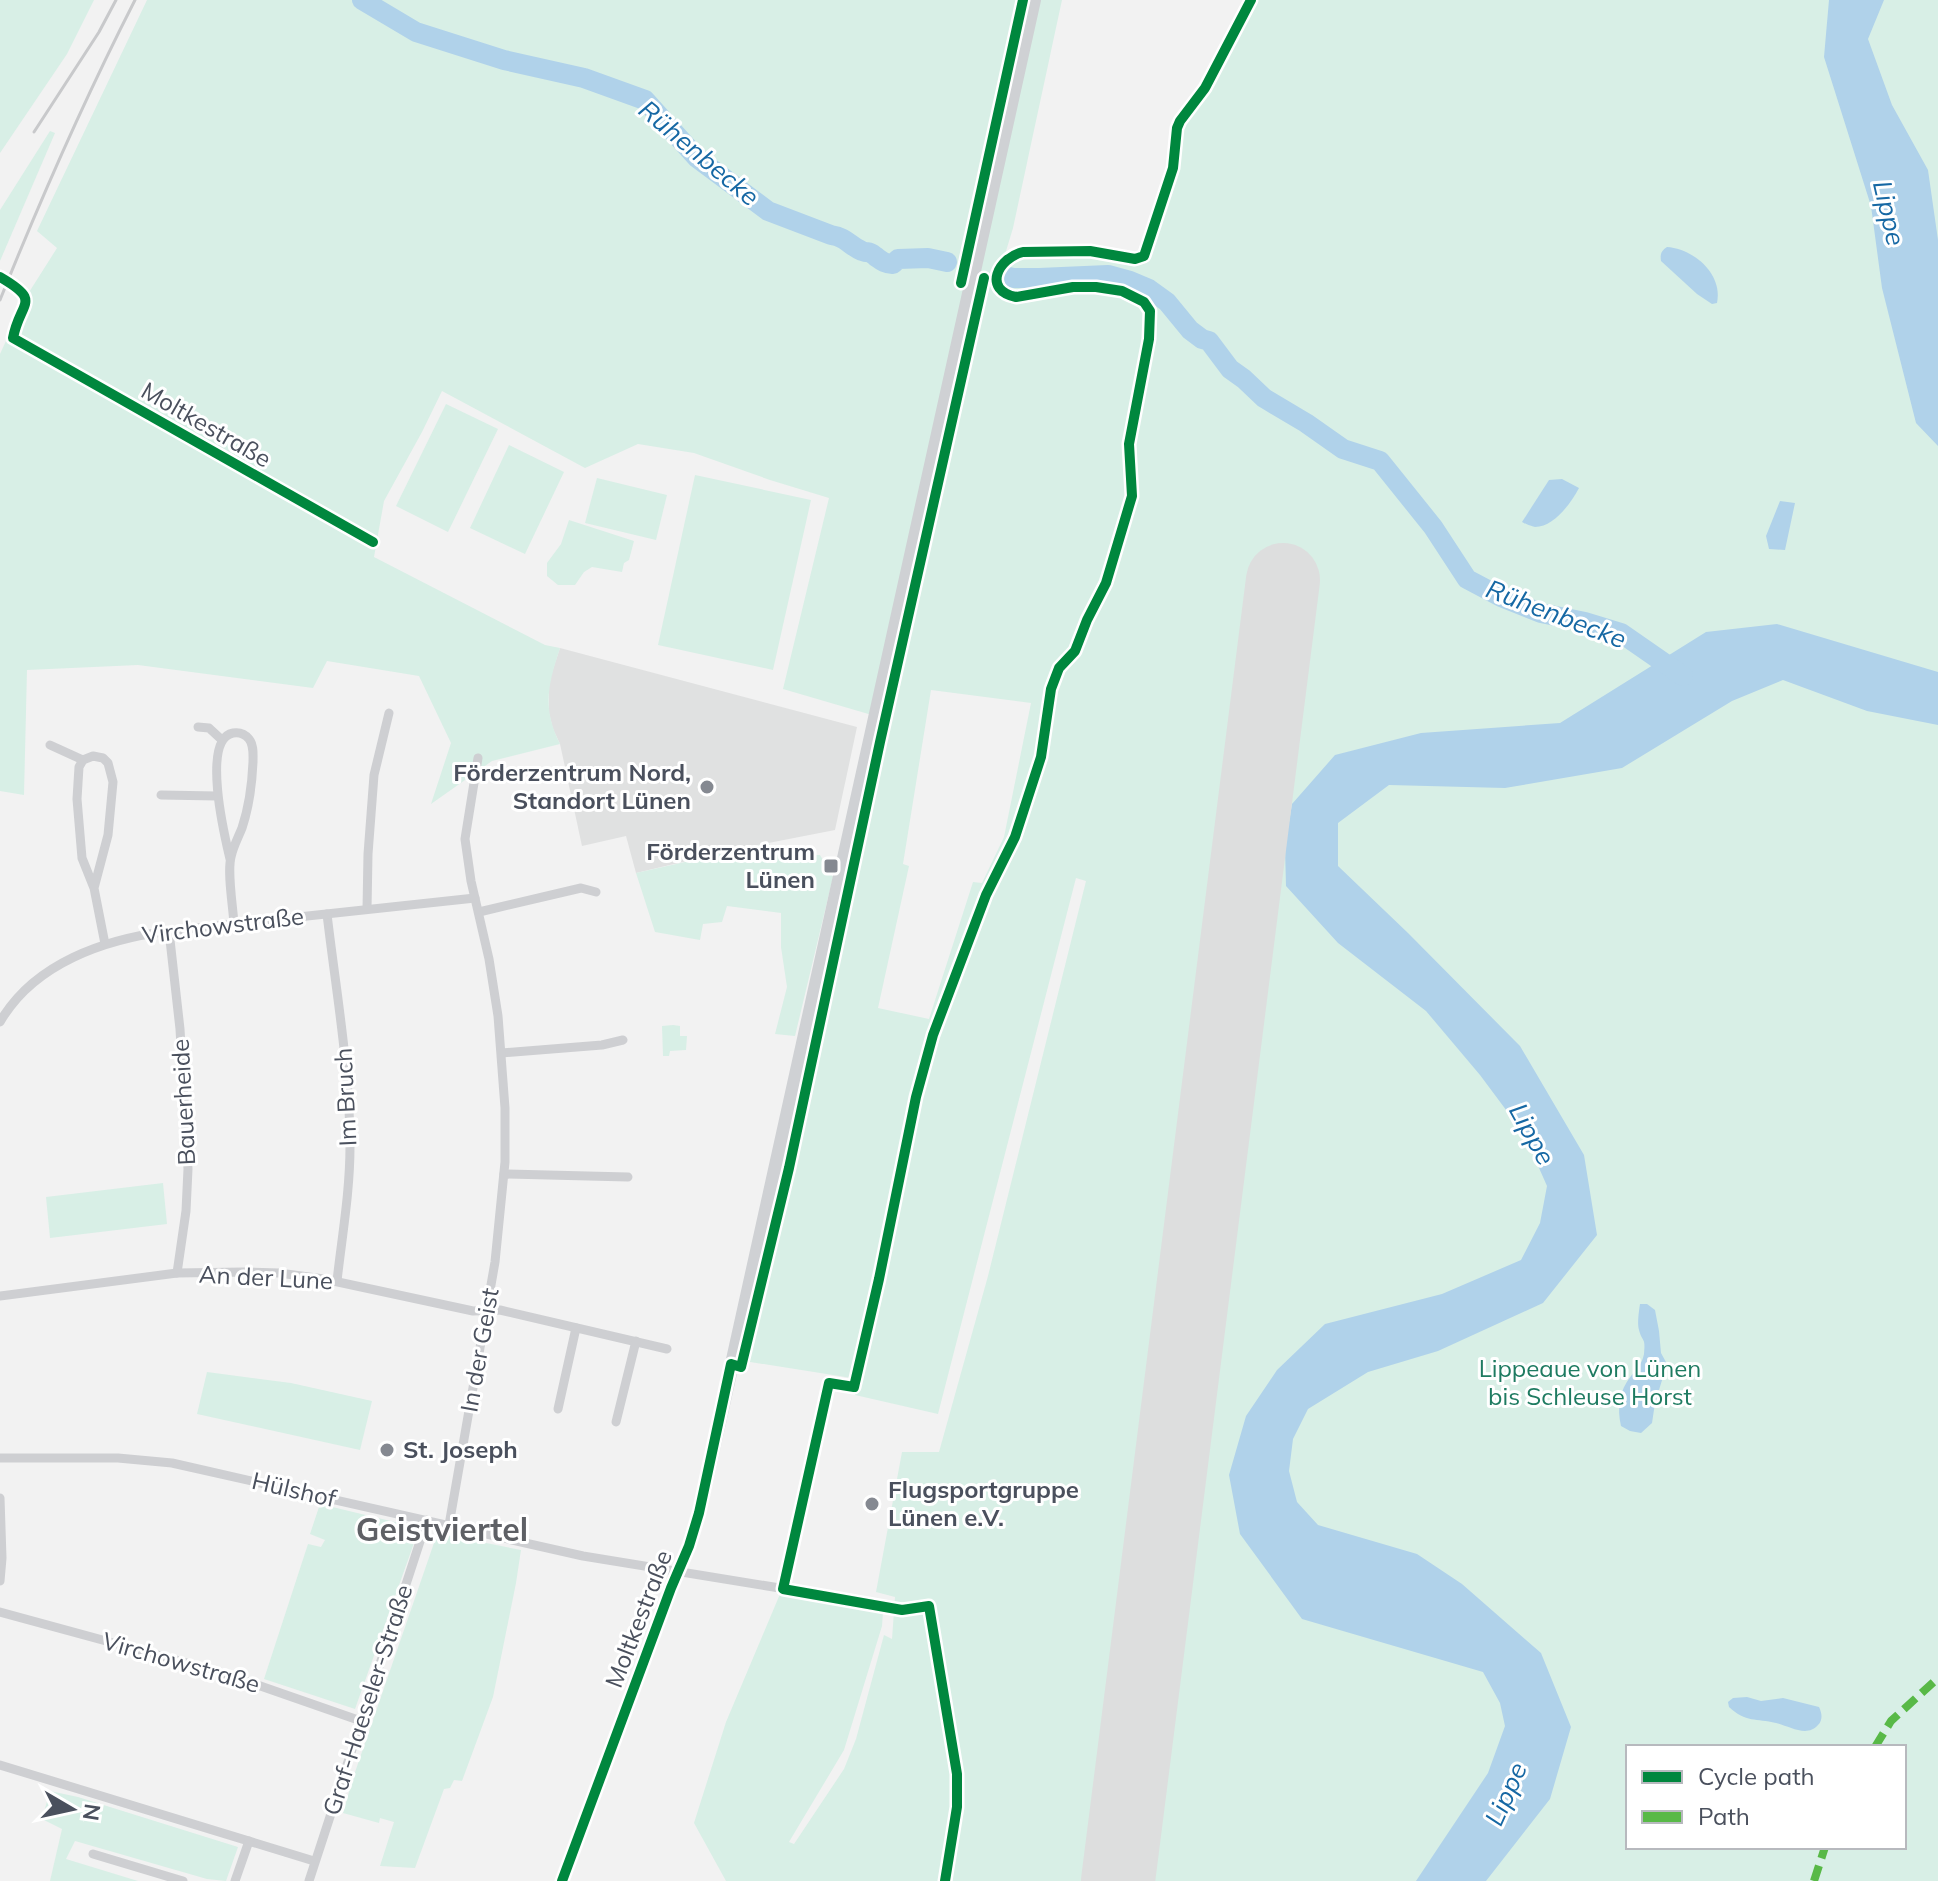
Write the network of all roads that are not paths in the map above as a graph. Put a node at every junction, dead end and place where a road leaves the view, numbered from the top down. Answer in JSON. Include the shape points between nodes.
{"nodes":[{"id":1,"x":1034,"y":0,"type":"edge"},
{"id":2,"x":389,"y":713,"type":"dead end"},
{"id":3,"x":198,"y":727,"type":"dead end"},
{"id":4,"x":222,"y":740,"type":"junction"},
{"id":5,"x":50,"y":745,"type":"dead end"},
{"id":6,"x":478,"y":758,"type":"dead end"},
{"id":7,"x":83,"y":760,"type":"junction"},
{"id":8,"x":161,"y":795,"type":"dead end"},
{"id":9,"x":217,"y":796,"type":"junction"},
{"id":10,"x":230,"y":859,"type":"junction"},
{"id":11,"x":94,"y":888,"type":"junction"},
{"id":12,"x":596,"y":892,"type":"dead end"},
{"id":13,"x":475,"y":898,"type":"junction"},
{"id":14,"x":367,"y":909,"type":"junction"},
{"id":15,"x":479,"y":912,"type":"junction"},
{"id":16,"x":327,"y":914,"type":"junction"},
{"id":17,"x":234,"y":924,"type":"junction"},
{"id":18,"x":169,"y":931,"type":"junction"},
{"id":19,"x":105,"y":944,"type":"junction"},
{"id":20,"x":0,"y":1022,"type":"edge"},
{"id":21,"x":623,"y":1040,"type":"dead end"},
{"id":22,"x":502,"y":1053,"type":"junction"},
{"id":23,"x":504,"y":1174,"type":"junction"},
{"id":24,"x":628,"y":1177,"type":"dead end"},
{"id":25,"x":177,"y":1273,"type":"junction"},
{"id":26,"x":337,"y":1281,"type":"junction"},
{"id":27,"x":0,"y":1296,"type":"edge"},
{"id":28,"x":486,"y":1310,"type":"junction"},
{"id":29,"x":576,"y":1328,"type":"junction"},
{"id":30,"x":636,"y":1341,"type":"junction"},
{"id":31,"x":667,"y":1349,"type":"dead end"},
{"id":32,"x":558,"y":1409,"type":"dead end"},
{"id":33,"x":616,"y":1422,"type":"dead end"},
{"id":34,"x":0,"y":1458,"type":"edge"},
{"id":35,"x":0,"y":1498,"type":"edge"},
{"id":36,"x":427,"y":1520,"type":"junction"},
{"id":37,"x":449,"y":1525,"type":"junction"},
{"id":38,"x":678,"y":1572,"type":"junction"},
{"id":39,"x":0,"y":1581,"type":"edge"},
{"id":40,"x":929,"y":1606,"type":"dead end"},
{"id":41,"x":0,"y":1612,"type":"edge"},
{"id":42,"x":361,"y":1721,"type":"junction"},
{"id":43,"x":0,"y":1765,"type":"edge"},
{"id":44,"x":249,"y":1841,"type":"junction"},
{"id":45,"x":93,"y":1854,"type":"dead end"},
{"id":46,"x":314,"y":1861,"type":"junction"},
{"id":47,"x":183,"y":1881,"type":"edge"},
{"id":48,"x":235,"y":1881,"type":"edge"},
{"id":49,"x":309,"y":1881,"type":"edge"},
{"id":50,"x":562,"y":1881,"type":"edge"}],
"edges":[{"from":1,"to":38,"type":"street","name":"Moltkestraße","via":[[699,1513]]},
{"from":2,"to":14,"type":"street","via":[[374,775]]},
{"from":3,"to":4,"type":"street","via":[[209,728]]},
{"from":4,"to":9,"type":"street"},
{"from":4,"to":10,"type":"street","via":[[231,733],[242,734],[253,745],[249,803]]},
{"from":5,"to":7,"type":"street"},
{"from":6,"to":13,"type":"street","name":"In der Geist","via":[[465,839]]},
{"from":7,"to":11,"type":"street","via":[[77,799],[82,858]]},
{"from":7,"to":11,"type":"street","via":[[103,758],[113,782],[108,835]]},
{"from":8,"to":9,"type":"street"},
{"from":9,"to":10,"type":"street"},
{"from":10,"to":17,"type":"street"},
{"from":11,"to":19,"type":"street"},
{"from":12,"to":15,"type":"street","via":[[581,888]]},
{"from":13,"to":14,"type":"street","name":"Virchowstraße"},
{"from":13,"to":15,"type":"street","name":"In der Geist"},
{"from":14,"to":16,"type":"street","name":"Virchowstraße"},
{"from":15,"to":22,"type":"street","name":"In der Geist"},
{"from":16,"to":17,"type":"street","name":"Virchowstraße"},
{"from":16,"to":26,"type":"street","name":"Im Bruch","via":[[349,1113],[349,1182]]},
{"from":17,"to":18,"type":"street","name":"Virchowstraße"},
{"from":18,"to":19,"type":"street","name":"Virchowstraße"},
{"from":18,"to":25,"type":"street","name":"Bauerheide","via":[[188,1169]]},
{"from":19,"to":20,"type":"street","name":"Virchowstraße","via":[[50,970]]},
{"from":21,"to":22,"type":"street"},
{"from":22,"to":23,"type":"street","name":"In der Geist"},
{"from":23,"to":24,"type":"street"},
{"from":23,"to":28,"type":"street","name":"In der Geist"},
{"from":25,"to":26,"type":"street","name":"An der Lune","via":[[279,1273]]},
{"from":25,"to":27,"type":"street","name":"An der Lune"},
{"from":26,"to":28,"type":"street","name":"An der Lune"},
{"from":28,"to":29,"type":"street","name":"An der Lune"},
{"from":28,"to":37,"type":"street","name":"In der Geist"},
{"from":29,"to":30,"type":"street","name":"An der Lune"},
{"from":29,"to":32,"type":"street"},
{"from":30,"to":31,"type":"street","name":"An der Lune"},
{"from":30,"to":33,"type":"street"},
{"from":34,"to":36,"type":"street","name":"Hülshof","via":[[172,1463]]},
{"from":35,"to":39,"type":"street"},
{"from":36,"to":37,"type":"street","name":"Hülshof"},
{"from":36,"to":42,"type":"street","name":"Graf-Haeseler-Straße"},
{"from":37,"to":38,"type":"street","name":"Hülshof"},
{"from":38,"to":40,"type":"street","name":"Moltkestraße","via":[[902,1610]]},
{"from":38,"to":50,"type":"street","name":"Moltkestraße"},
{"from":41,"to":42,"type":"street","name":"Virchowstraße","via":[[220,1672]]},
{"from":42,"to":46,"type":"street","name":"Graf-Haeseler-Straße"},
{"from":43,"to":44,"type":"street"},
{"from":44,"to":46,"type":"street"},
{"from":44,"to":48,"type":"street"},
{"from":45,"to":47,"type":"street"},
{"from":46,"to":49,"type":"street","name":"Graf-Haeseler-Straße"}]}
